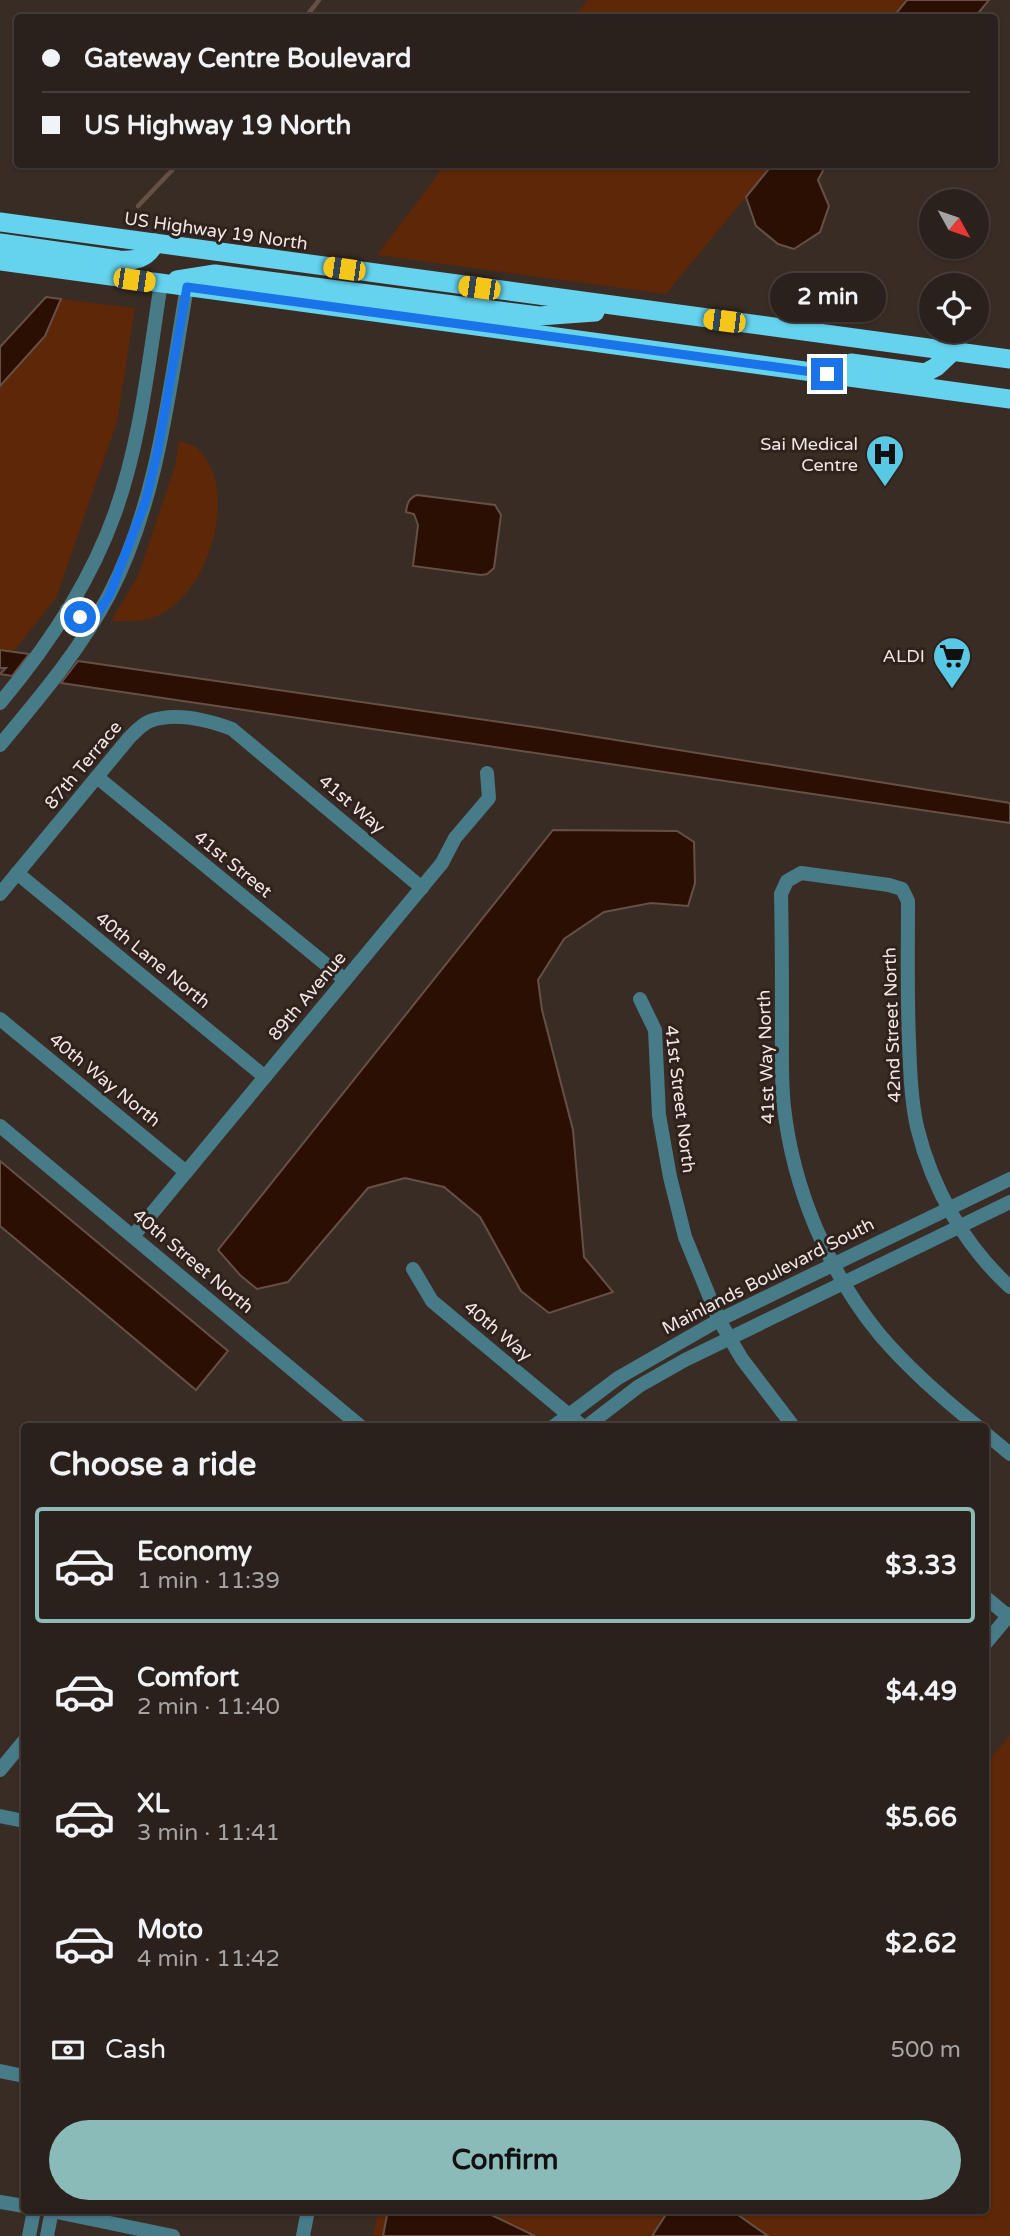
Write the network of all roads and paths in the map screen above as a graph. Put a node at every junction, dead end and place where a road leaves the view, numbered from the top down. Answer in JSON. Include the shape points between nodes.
{"nodes":[{"id":1,"x":0,"y":222,"type":"edge"},
{"id":2,"x":0,"y":243,"type":"edge"},
{"id":3,"x":155,"y":243,"type":"junction"},
{"id":4,"x":0,"y":261,"type":"edge"},
{"id":5,"x":161,"y":284,"type":"junction"},
{"id":6,"x":187,"y":287,"type":"junction"},
{"id":7,"x":641,"y":310,"type":"junction"},
{"id":8,"x":953,"y":351,"type":"junction"},
{"id":9,"x":670,"y":352,"type":"junction"},
{"id":10,"x":1010,"y":359,"type":"edge"},
{"id":11,"x":1010,"y":399,"type":"edge"},
{"id":12,"x":67,"y":610,"type":"junction"},
{"id":13,"x":92,"y":623,"type":"junction"},
{"id":14,"x":0,"y":703,"type":"edge"},
{"id":15,"x":0,"y":745,"type":"edge"},
{"id":16,"x":257,"y":750,"type":"joint"},
{"id":17,"x":487,"y":773,"type":"dead end"},
{"id":18,"x":97,"y":777,"type":"junction"},
{"id":19,"x":17,"y":873,"type":"junction"},
{"id":20,"x":422,"y":888,"type":"junction"},
{"id":21,"x":0,"y":894,"type":"edge"},
{"id":22,"x":908,"y":901,"type":"joint"},
{"id":23,"x":345,"y":981,"type":"junction"},
{"id":24,"x":640,"y":999,"type":"dead end"},
{"id":25,"x":0,"y":1019,"type":"edge"},
{"id":26,"x":265,"y":1077,"type":"junction"},
{"id":27,"x":0,"y":1126,"type":"edge"},
{"id":28,"x":186,"y":1172,"type":"junction"},
{"id":29,"x":1010,"y":1179,"type":"edge"},
{"id":30,"x":1010,"y":1202,"type":"edge"},
{"id":31,"x":948,"y":1209,"type":"junction"},
{"id":32,"x":959,"y":1226,"type":"junction"},
{"id":33,"x":134,"y":1235,"type":"junction"},
{"id":34,"x":833,"y":1263,"type":"junction"},
{"id":35,"x":413,"y":1269,"type":"dead end"},
{"id":36,"x":844,"y":1281,"type":"junction"},
{"id":37,"x":1010,"y":1287,"type":"edge"},
{"id":38,"x":719,"y":1320,"type":"junction"},
{"id":39,"x":729,"y":1337,"type":"junction"},
{"id":40,"x":568,"y":1415,"type":"junction"},
{"id":41,"x":356,"y":1423,"type":"edge"},
{"id":42,"x":558,"y":1423,"type":"edge"},
{"id":43,"x":578,"y":1423,"type":"edge"},
{"id":44,"x":591,"y":1423,"type":"edge"},
{"id":45,"x":791,"y":1423,"type":"edge"},
{"id":46,"x":973,"y":1423,"type":"edge"},
{"id":47,"x":989,"y":1436,"type":"edge"},
{"id":48,"x":1010,"y":1454,"type":"edge"},
{"id":49,"x":989,"y":1600,"type":"edge"},
{"id":50,"x":1009,"y":1615,"type":"edge"},
{"id":51,"x":989,"y":1639,"type":"edge"},
{"id":52,"x":21,"y":1745,"type":"edge"},
{"id":53,"x":0,"y":1770,"type":"edge"},
{"id":54,"x":0,"y":1816,"type":"edge"},
{"id":55,"x":21,"y":1820,"type":"edge"},
{"id":56,"x":0,"y":2071,"type":"edge"},
{"id":57,"x":21,"y":2075,"type":"edge"},
{"id":58,"x":0,"y":2202,"type":"edge"},
{"id":59,"x":21,"y":2206,"type":"edge"},
{"id":60,"x":33,"y":2214,"type":"edge"},
{"id":61,"x":50,"y":2214,"type":"edge"},
{"id":62,"x":65,"y":2214,"type":"edge"},
{"id":63,"x":307,"y":2214,"type":"edge"},
{"id":64,"x":29,"y":2236,"type":"edge"},
{"id":65,"x":47,"y":2236,"type":"edge"},
{"id":66,"x":173,"y":2236,"type":"edge"},
{"id":67,"x":303,"y":2236,"type":"edge"}],
"edges":[{"from":1,"to":3,"type":"highway","name":"US Highway 19 North"},
{"from":2,"to":3,"type":"highway","via":[[134,261],[147,255]]},
{"from":3,"to":7,"type":"highway","name":"US Highway 19 North"},
{"from":4,"to":5,"type":"highway"},
{"from":5,"to":6,"type":"highway"},
{"from":5,"to":7,"type":"highway","via":[[215,274],[539,316]]},
{"from":5,"to":12,"type":"street","via":[[123,486],[103,542]]},
{"from":6,"to":9,"type":"highway"},
{"from":6,"to":13,"type":"street","via":[[146,500],[110,594]]},
{"from":7,"to":8,"type":"highway","name":"US Highway 19 North"},
{"from":8,"to":9,"type":"highway","via":[[925,373],[711,345]]},
{"from":8,"to":10,"type":"highway","name":"US Highway 19 North"},
{"from":9,"to":11,"type":"highway"},
{"from":12,"to":13,"type":"street"},
{"from":12,"to":14,"type":"street"},
{"from":13,"to":15,"type":"street","via":[[62,669]]},
{"from":16,"to":18,"type":"street","name":"87th Terrace","via":[[232,729],[214,722],[169,717],[148,721]]},
{"from":16,"to":20,"type":"street","name":"41st Way"},
{"from":17,"to":20,"type":"street","name":"89th Avenue","via":[[489,798]]},
{"from":18,"to":19,"type":"street","name":"87th Terrace"},
{"from":18,"to":23,"type":"street","name":"41st Street"},
{"from":19,"to":21,"type":"street","name":"87th Terrace"},
{"from":19,"to":26,"type":"street","name":"40th Lane North"},
{"from":20,"to":23,"type":"street","name":"89th Avenue"},
{"from":22,"to":31,"type":"street","name":"42nd Street North","via":[[910,1082],[917,1127]]},
{"from":22,"to":34,"type":"street","name":"41st Way North","via":[[902,889],[889,885],[801,873],[787,881],[781,894],[784,1106],[802,1189]]},
{"from":23,"to":26,"type":"street","name":"89th Avenue"},
{"from":24,"to":38,"type":"street","name":"41st Street North","via":[[655,1030],[659,1115],[670,1177],[685,1237]]},
{"from":25,"to":28,"type":"street","name":"40th Way North"},
{"from":26,"to":28,"type":"street","name":"89th Avenue"},
{"from":27,"to":33,"type":"street","name":"40th Street North"},
{"from":28,"to":33,"type":"street","name":"89th Avenue"},
{"from":29,"to":31,"type":"street","name":"Mainlands Boulevard South"},
{"from":30,"to":32,"type":"street"},
{"from":31,"to":32,"type":"street","name":"42nd Street North"},
{"from":31,"to":34,"type":"street","name":"Mainlands Boulevard South"},
{"from":32,"to":36,"type":"street"},
{"from":32,"to":37,"type":"street","name":"42nd Street North"},
{"from":33,"to":41,"type":"street","name":"40th Street North"},
{"from":34,"to":36,"type":"street","name":"41st Way North"},
{"from":34,"to":38,"type":"street","name":"Mainlands Boulevard South"},
{"from":35,"to":40,"type":"street","name":"40th Way","via":[[432,1301]]},
{"from":36,"to":39,"type":"street"},
{"from":36,"to":46,"type":"street","name":"41st Way North","via":[[880,1334]]},
{"from":38,"to":39,"type":"street","name":"41st Street North"},
{"from":38,"to":40,"type":"street","name":"Mainlands Boulevard South","via":[[618,1378]]},
{"from":39,"to":44,"type":"street","via":[[639,1386]]},
{"from":39,"to":45,"type":"street","name":"41st Street North"},
{"from":40,"to":42,"type":"street","name":"Mainlands Boulevard South"},
{"from":40,"to":43,"type":"street"},
{"from":47,"to":48,"type":"street"},
{"from":49,"to":50,"type":"street"},
{"from":50,"to":51,"type":"street"},
{"from":52,"to":53,"type":"street"},
{"from":54,"to":55,"type":"street"},
{"from":56,"to":57,"type":"street"},
{"from":58,"to":59,"type":"street"},
{"from":60,"to":64,"type":"street"},
{"from":61,"to":65,"type":"street"},
{"from":62,"to":66,"type":"street"},
{"from":63,"to":67,"type":"street"}]}
